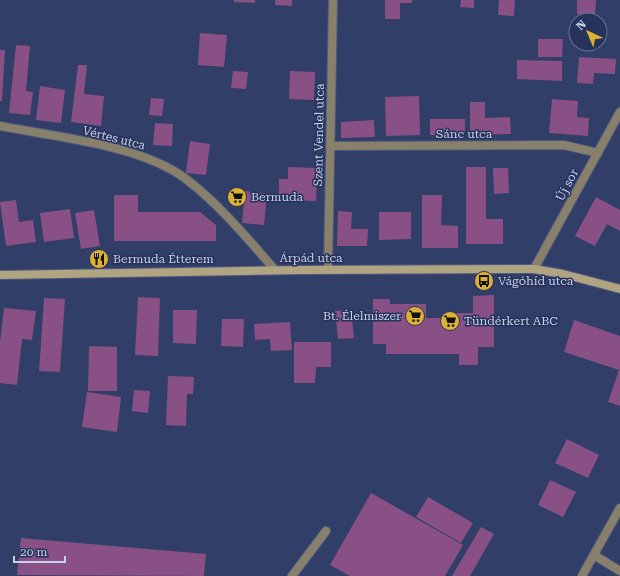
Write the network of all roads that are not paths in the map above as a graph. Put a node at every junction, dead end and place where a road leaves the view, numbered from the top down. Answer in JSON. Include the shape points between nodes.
{"nodes":[{"id":1,"x":333,"y":0,"type":"edge"},
{"id":2,"x":620,"y":112,"type":"edge"},
{"id":3,"x":0,"y":126,"type":"edge"},
{"id":4,"x":330,"y":146,"type":"junction"},
{"id":5,"x":598,"y":153,"type":"junction"},
{"id":6,"x":534,"y":269,"type":"junction"},
{"id":7,"x":275,"y":270,"type":"junction"},
{"id":8,"x":328,"y":270,"type":"junction"},
{"id":9,"x":0,"y":275,"type":"edge"},
{"id":10,"x":620,"y":290,"type":"edge"},
{"id":11,"x":620,"y":508,"type":"edge"},
{"id":12,"x":326,"y":531,"type":"dead end"},
{"id":13,"x":594,"y":555,"type":"junction"},
{"id":14,"x":620,"y":571,"type":"edge"},
{"id":15,"x":292,"y":576,"type":"edge"},
{"id":16,"x":582,"y":576,"type":"edge"}],
"edges":[{"from":1,"to":4,"type":"street","name":"Szent Vendel utca"},
{"from":2,"to":5,"type":"street","name":"Új sor"},
{"from":3,"to":7,"type":"street","name":"Vértes utca","via":[[117,148],[149,158],[185,178],[219,206]]},
{"from":4,"to":5,"type":"street","name":"Sánc utca","via":[[564,145]]},
{"from":4,"to":8,"type":"street","name":"Szent Vendel utca"},
{"from":5,"to":6,"type":"street","name":"Új sor"},
{"from":6,"to":8,"type":"street","name":"Árpád utca"},
{"from":6,"to":10,"type":"street","name":"Árpád utca","via":[[563,274]]},
{"from":7,"to":8,"type":"street","name":"Árpád utca"},
{"from":7,"to":9,"type":"street","name":"Árpád utca"},
{"from":11,"to":13,"type":"street"},
{"from":12,"to":15,"type":"street"},
{"from":13,"to":14,"type":"street"},
{"from":13,"to":16,"type":"street"}]}
